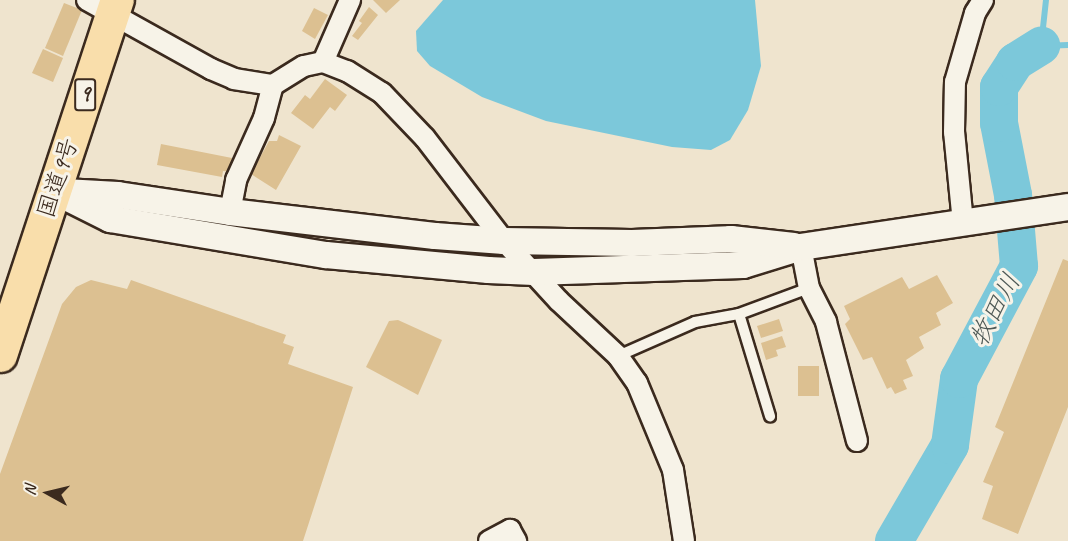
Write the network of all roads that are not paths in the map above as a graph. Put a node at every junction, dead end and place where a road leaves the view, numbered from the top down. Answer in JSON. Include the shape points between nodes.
{"nodes":[{"id":1,"x":350,"y":0,"type":"edge"},
{"id":2,"x":983,"y":0,"type":"edge"},
{"id":3,"x":105,"y":5,"type":"edge"},
{"id":4,"x":323,"y":62,"type":"junction"},
{"id":5,"x":273,"y":85,"type":"junction"},
{"id":6,"x":54,"y":191,"type":"junction"},
{"id":7,"x":1068,"y":207,"type":"edge"},
{"id":8,"x":230,"y":212,"type":"junction"},
{"id":9,"x":963,"y":223,"type":"junction"},
{"id":10,"x":504,"y":241,"type":"junction"},
{"id":11,"x":801,"y":247,"type":"junction"},
{"id":12,"x":534,"y":272,"type":"junction"},
{"id":13,"x":809,"y":288,"type":"junction"},
{"id":14,"x":739,"y":314,"type":"junction"},
{"id":15,"x":0,"y":356,"type":"edge"},
{"id":16,"x":618,"y":356,"type":"junction"},
{"id":17,"x":770,"y":416,"type":"dead end"},
{"id":18,"x":857,"y":441,"type":"dead end"},
{"id":19,"x":489,"y":541,"type":"edge"},
{"id":20,"x":516,"y":541,"type":"edge"},
{"id":21,"x":684,"y":541,"type":"edge"}],
"edges":[{"from":1,"to":4,"type":"street"},
{"from":2,"to":9,"type":"street","via":[[975,13],[956,82],[954,132]]},
{"from":3,"to":5,"type":"street","via":[[211,69],[234,79]]},
{"from":3,"to":6,"type":"highway","name":"国道9号","number":"9"},
{"from":4,"to":5,"type":"street","via":[[304,66]]},
{"from":4,"to":10,"type":"street","via":[[347,71],[382,93],[425,138]]},
{"from":5,"to":8,"type":"street","via":[[264,118],[236,180]]},
{"from":6,"to":8,"type":"street","via":[[118,195]]},
{"from":6,"to":12,"type":"street","via":[[110,219],[326,255]]},
{"from":6,"to":15,"type":"highway","name":"国道9号","number":"9"},
{"from":7,"to":9,"type":"street"},
{"from":8,"to":10,"type":"street","via":[[340,227]]},
{"from":9,"to":11,"type":"street"},
{"from":10,"to":11,"type":"street","via":[[632,243],[730,239]]},
{"from":10,"to":12,"type":"street"},
{"from":11,"to":12,"type":"street","via":[[743,265]]},
{"from":11,"to":13,"type":"street"},
{"from":12,"to":16,"type":"street","via":[[558,301]]},
{"from":13,"to":14,"type":"lane"},
{"from":13,"to":18,"type":"street","via":[[826,322]]},
{"from":14,"to":16,"type":"lane","via":[[695,322]]},
{"from":14,"to":17,"type":"lane"},
{"from":16,"to":21,"type":"street","via":[[637,383],[673,470]]},
{"from":19,"to":20,"type":"street","via":[[510,530]]}]}
